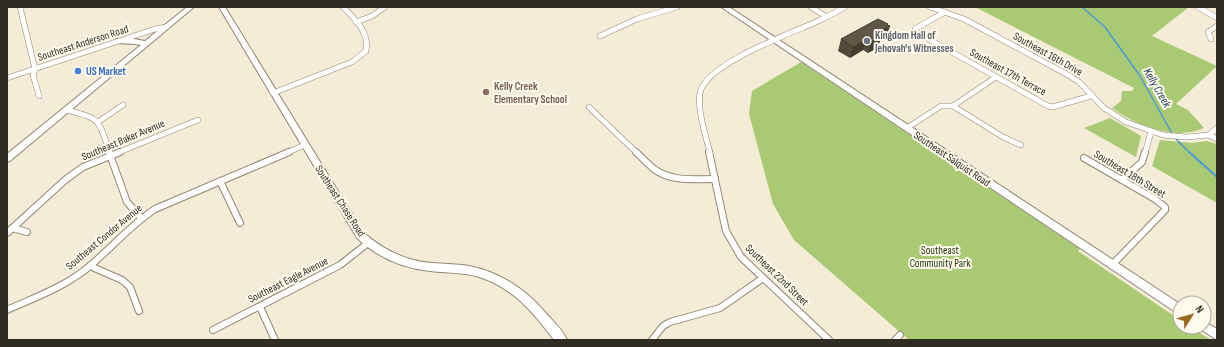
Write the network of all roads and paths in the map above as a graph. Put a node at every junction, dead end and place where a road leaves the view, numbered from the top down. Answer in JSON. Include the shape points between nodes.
{"nodes":[{"id":1,"x":20,"y":7,"type":"edge"},
{"id":2,"x":191,"y":7,"type":"edge"},
{"id":3,"x":222,"y":7,"type":"edge"},
{"id":4,"x":343,"y":7,"type":"edge"},
{"id":5,"x":385,"y":7,"type":"edge"},
{"id":6,"x":677,"y":7,"type":"edge"},
{"id":7,"x":724,"y":7,"type":"edge"},
{"id":8,"x":811,"y":7,"type":"edge"},
{"id":9,"x":846,"y":7,"type":"edge"},
{"id":10,"x":930,"y":7,"type":"edge"},
{"id":11,"x":1198,"y":7,"type":"edge"},
{"id":12,"x":945,"y":12,"type":"junction"},
{"id":13,"x":827,"y":16,"type":"junction"},
{"id":14,"x":1217,"y":18,"type":"edge"},
{"id":15,"x":356,"y":22,"type":"junction"},
{"id":16,"x":1217,"y":26,"type":"edge"},
{"id":17,"x":166,"y":28,"type":"junction"},
{"id":18,"x":600,"y":36,"type":"dead end"},
{"id":19,"x":1211,"y":39,"type":"dead end"},
{"id":20,"x":773,"y":40,"type":"junction"},
{"id":21,"x":119,"y":41,"type":"junction"},
{"id":22,"x":146,"y":44,"type":"junction"},
{"id":23,"x":35,"y":69,"type":"junction"},
{"id":24,"x":996,"y":77,"type":"junction"},
{"id":25,"x":7,"y":78,"type":"edge"},
{"id":26,"x":273,"y":93,"type":"junction"},
{"id":27,"x":39,"y":96,"type":"dead end"},
{"id":28,"x":1091,"y":96,"type":"junction"},
{"id":29,"x":123,"y":105,"type":"dead end"},
{"id":30,"x":953,"y":106,"type":"junction"},
{"id":31,"x":588,"y":107,"type":"dead end"},
{"id":32,"x":66,"y":110,"type":"junction"},
{"id":33,"x":198,"y":120,"type":"dead end"},
{"id":34,"x":98,"y":122,"type":"junction"},
{"id":35,"x":907,"y":128,"type":"junction"},
{"id":36,"x":1217,"y":128,"type":"edge"},
{"id":37,"x":1151,"y":132,"type":"junction"},
{"id":38,"x":1209,"y":135,"type":"junction"},
{"id":39,"x":1217,"y":139,"type":"edge"},
{"id":40,"x":305,"y":145,"type":"junction"},
{"id":41,"x":1021,"y":145,"type":"dead end"},
{"id":42,"x":111,"y":154,"type":"junction"},
{"id":43,"x":1084,"y":158,"type":"dead end"},
{"id":44,"x":7,"y":159,"type":"edge"},
{"id":45,"x":715,"y":179,"type":"junction"},
{"id":46,"x":1122,"y":180,"type":"junction"},
{"id":47,"x":220,"y":181,"type":"junction"},
{"id":48,"x":140,"y":218,"type":"junction"},
{"id":49,"x":240,"y":223,"type":"dead end"},
{"id":50,"x":10,"y":230,"type":"edge"},
{"id":51,"x":27,"y":232,"type":"dead end"},
{"id":52,"x":368,"y":243,"type":"junction"},
{"id":53,"x":1112,"y":265,"type":"junction"},
{"id":54,"x":90,"y":266,"type":"junction"},
{"id":55,"x":763,"y":278,"type":"junction"},
{"id":56,"x":1172,"y":305,"type":"edge"},
{"id":57,"x":260,"y":307,"type":"junction"},
{"id":58,"x":7,"y":310,"type":"edge"},
{"id":59,"x":139,"y":311,"type":"dead end"},
{"id":60,"x":213,"y":330,"type":"dead end"},
{"id":61,"x":275,"y":340,"type":"edge"},
{"id":62,"x":561,"y":340,"type":"edge"},
{"id":63,"x":652,"y":340,"type":"edge"},
{"id":64,"x":829,"y":340,"type":"edge"}],
"edges":[{"from":1,"to":23,"type":"street"},
{"from":2,"to":17,"type":"street"},
{"from":3,"to":26,"type":"street","name":"Southeast Chase Road"},
{"from":4,"to":15,"type":"street"},
{"from":5,"to":15,"type":"street","via":[[372,16]]},
{"from":6,"to":18,"type":"street"},
{"from":7,"to":20,"type":"street","name":"Southeast Salquist Road"},
{"from":8,"to":13,"type":"street"},
{"from":9,"to":13,"type":"street"},
{"from":10,"to":12,"type":"street","name":"Southeast 16th Drive"},
{"from":11,"to":14,"type":"street"},
{"from":12,"to":24,"type":"street","name":"Southeast 17th Terrace","via":[[915,29],[916,32]]},
{"from":12,"to":28,"type":"street","name":"Southeast 16th Drive","via":[[964,19],[1070,76]]},
{"from":13,"to":20,"type":"street"},
{"from":15,"to":26,"type":"street","via":[[368,42],[363,55],[352,62]]},
{"from":16,"to":19,"type":"street","via":[[1208,32]]},
{"from":17,"to":21,"type":"street","name":"Southeast Anderson Road"},
{"from":17,"to":22,"type":"street"},
{"from":20,"to":35,"type":"street","name":"Southeast Salquist Road"},
{"from":20,"to":45,"type":"street","via":[[718,69],[702,86],[699,108]]},
{"from":21,"to":22,"type":"street"},
{"from":21,"to":23,"type":"street","name":"Southeast Anderson Road"},
{"from":22,"to":32,"type":"street"},
{"from":23,"to":25,"type":"street","name":"Southeast Anderson Road"},
{"from":23,"to":27,"type":"street","via":[[33,75]]},
{"from":24,"to":28,"type":"street","name":"Southeast 17th Terrace","via":[[1050,107]]},
{"from":24,"to":30,"type":"street"},
{"from":26,"to":40,"type":"street","name":"Southeast Chase Road"},
{"from":28,"to":37,"type":"street","name":"Southeast 16th Drive","via":[[1114,115]]},
{"from":29,"to":34,"type":"street"},
{"from":30,"to":35,"type":"street","via":[[941,106]]},
{"from":30,"to":41,"type":"street","via":[[1003,137]]},
{"from":31,"to":45,"type":"street","via":[[662,174],[678,179]]},
{"from":32,"to":34,"type":"street","via":[[88,115]]},
{"from":32,"to":44,"type":"street"},
{"from":33,"to":42,"type":"street","name":"Southeast Baker Avenue"},
{"from":34,"to":42,"type":"street"},
{"from":35,"to":53,"type":"street","name":"Southeast Salquist Road"},
{"from":36,"to":38,"type":"street"},
{"from":37,"to":38,"type":"street","name":"Southeast 16th Drive","via":[[1175,137]]},
{"from":37,"to":46,"type":"street","via":[[1142,162]]},
{"from":38,"to":39,"type":"street","name":"Southeast 16th Drive"},
{"from":40,"to":47,"type":"street","name":"Southeast Condor Avenue"},
{"from":40,"to":52,"type":"street","name":"Southeast Chase Road","via":[[354,226]]},
{"from":42,"to":48,"type":"street","via":[[127,202]]},
{"from":42,"to":50,"type":"street","name":"Southeast Baker Avenue","via":[[74,173]]},
{"from":43,"to":46,"type":"street","name":"Southeast 18th Street"},
{"from":45,"to":55,"type":"street","name":"Southeast 22nd Street","via":[[730,240],[741,257]]},
{"from":46,"to":53,"type":"street","name":"Southeast 18th Street","via":[[1154,199],[1165,210]]},
{"from":47,"to":48,"type":"street","name":"Southeast Condor Avenue"},
{"from":47,"to":49,"type":"street"},
{"from":48,"to":54,"type":"street","name":"Southeast Condor Avenue"},
{"from":50,"to":51,"type":"street"},
{"from":52,"to":57,"type":"street","name":"Southeast Eagle Avenue","via":[[340,266]]},
{"from":52,"to":62,"type":"street","name":"Southeast Chase Road","via":[[389,256],[410,263],[473,271],[498,280],[526,298]]},
{"from":53,"to":56,"type":"street","name":"Southeast Salquist Road"},
{"from":54,"to":58,"type":"street","name":"Southeast Condor Avenue","via":[[54,289]]},
{"from":54,"to":59,"type":"street","via":[[122,280],[130,287]]},
{"from":55,"to":63,"type":"street","via":[[720,308],[666,324]]},
{"from":55,"to":64,"type":"street","name":"Southeast 22nd Street"},
{"from":57,"to":60,"type":"street","name":"Southeast Eagle Avenue"},
{"from":57,"to":61,"type":"street"}]}
